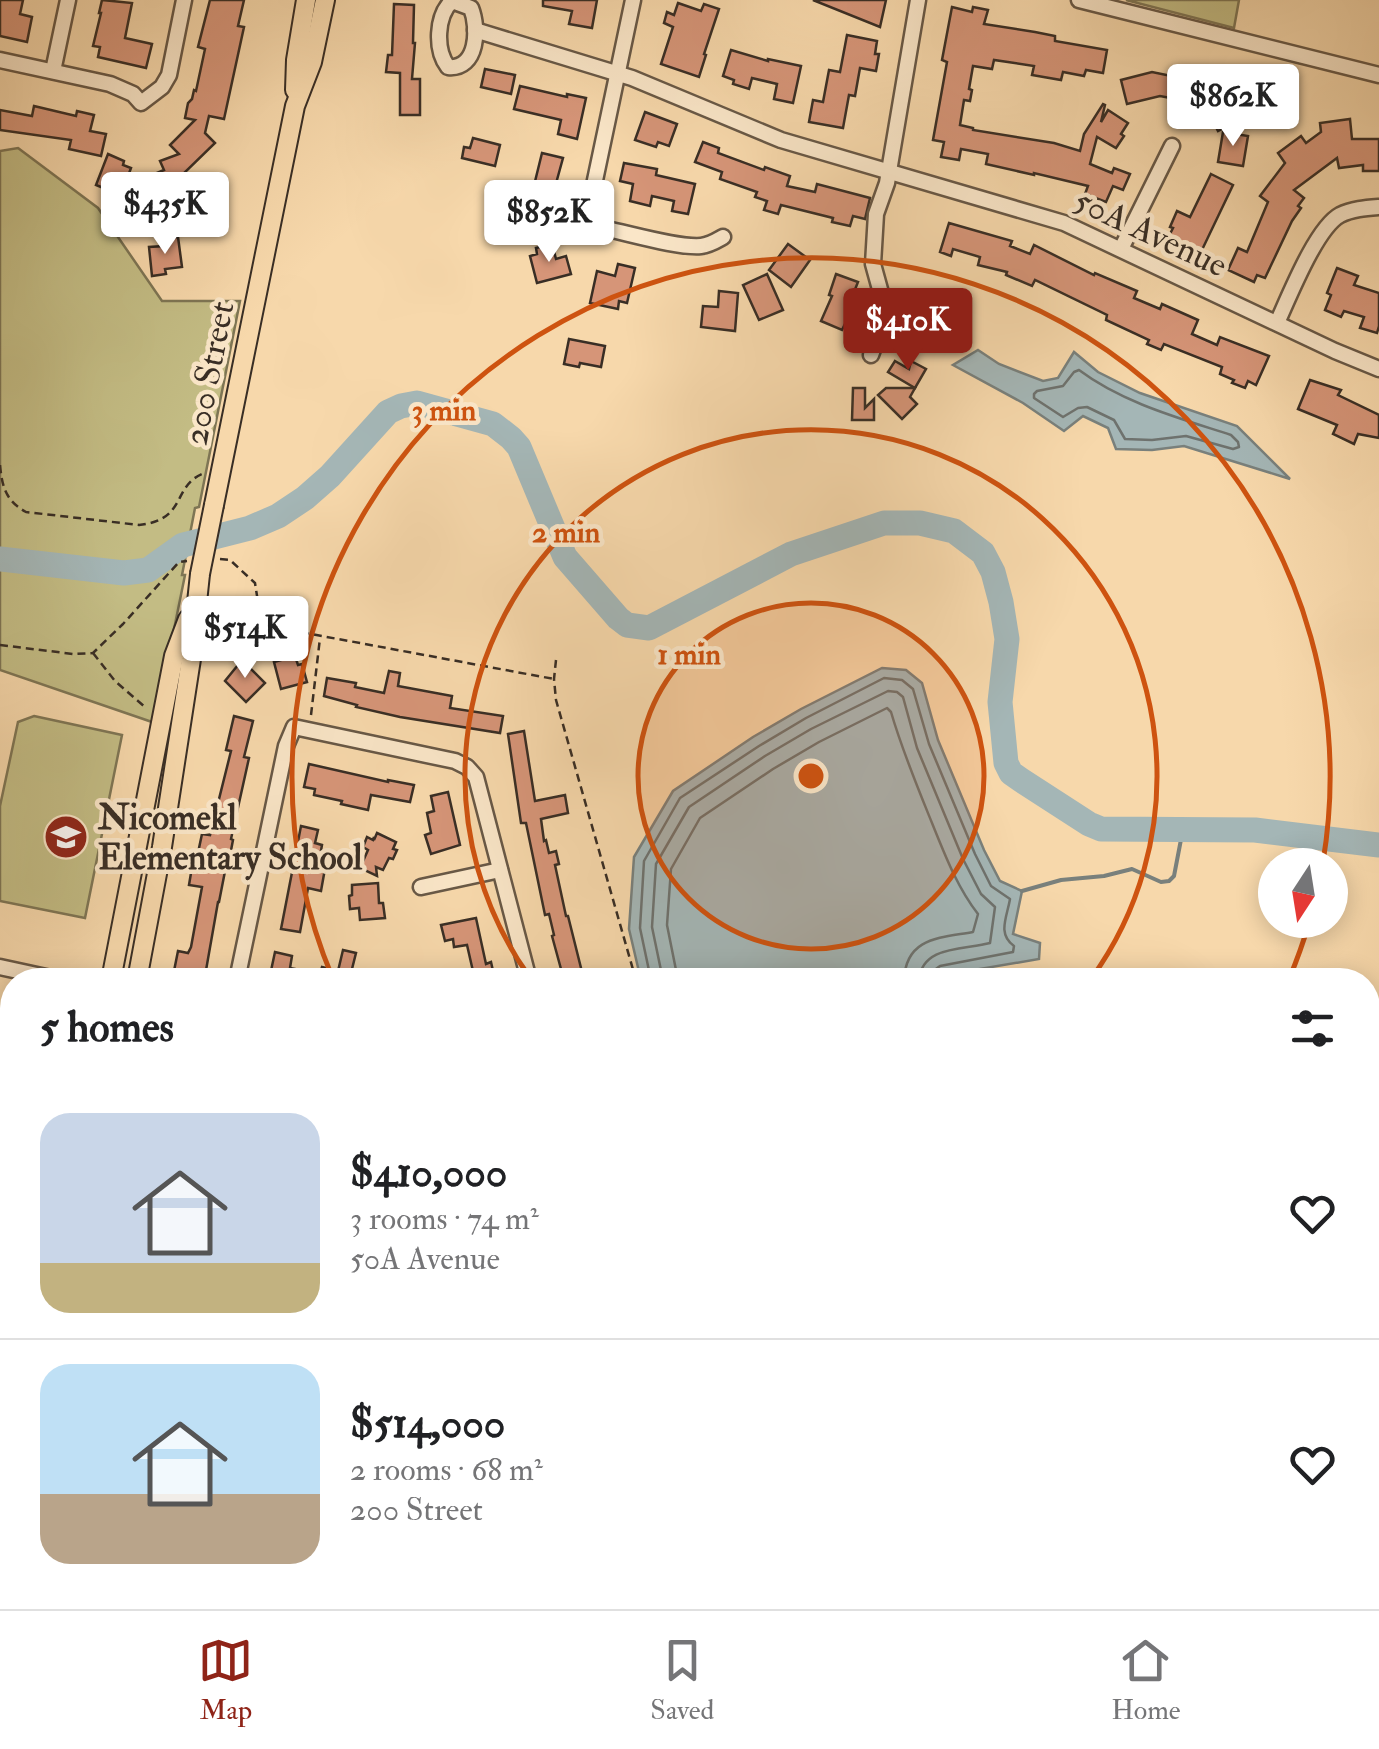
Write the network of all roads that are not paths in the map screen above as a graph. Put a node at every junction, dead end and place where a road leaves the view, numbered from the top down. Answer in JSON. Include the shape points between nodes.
{"nodes":[{"id":1,"x":68,"y":0,"type":"edge"},
{"id":2,"x":184,"y":0,"type":"edge"},
{"id":3,"x":306,"y":0,"type":"edge"},
{"id":4,"x":326,"y":0,"type":"edge"},
{"id":5,"x":633,"y":0,"type":"edge"},
{"id":6,"x":918,"y":0,"type":"edge"},
{"id":7,"x":1079,"y":0,"type":"edge"},
{"id":8,"x":476,"y":30,"type":"dead end"},
{"id":9,"x":0,"y":60,"type":"edge"},
{"id":10,"x":54,"y":71,"type":"junction"},
{"id":11,"x":617,"y":73,"type":"junction"},
{"id":12,"x":1379,"y":75,"type":"edge"},
{"id":13,"x":295,"y":106,"type":"junction"},
{"id":14,"x":1172,"y":146,"type":"dead end"},
{"id":15,"x":889,"y":171,"type":"junction"},
{"id":16,"x":1379,"y":207,"type":"edge"},
{"id":17,"x":723,"y":237,"type":"dead end"},
{"id":18,"x":1121,"y":249,"type":"junction"},
{"id":19,"x":1277,"y":323,"type":"junction"},
{"id":20,"x":871,"y":356,"type":"dead end"},
{"id":21,"x":1379,"y":369,"type":"edge"},
{"id":22,"x":196,"y":595,"type":"junction"},
{"id":23,"x":500,"y":870,"type":"junction"},
{"id":24,"x":421,"y":887,"type":"dead end"},
{"id":25,"x":113,"y":968,"type":"edge"},
{"id":26,"x":139,"y":968,"type":"edge"},
{"id":27,"x":240,"y":968,"type":"edge"},
{"id":28,"x":526,"y":968,"type":"edge"}],
"edges":[{"from":1,"to":10,"type":"street"},
{"from":2,"to":10,"type":"street","via":[[169,75],[141,103],[122,88]]},
{"from":3,"to":13,"type":"main road","name":"200 Street"},
{"from":4,"to":13,"type":"main road","name":"200 Street"},
{"from":5,"to":11,"type":"street"},
{"from":6,"to":15,"type":"street"},
{"from":7,"to":12,"type":"street"},
{"from":8,"to":11,"type":"street","name":"50A Avenue"},
{"from":9,"to":10,"type":"street"},
{"from":11,"to":15,"type":"street","name":"50A Avenue","via":[[781,140]]},
{"from":11,"to":17,"type":"street","via":[[590,220],[687,245]]},
{"from":13,"to":22,"type":"main road","name":"200 Street","bridge":true},
{"from":14,"to":18,"type":"street"},
{"from":15,"to":18,"type":"street","name":"50A Avenue","via":[[1064,223]]},
{"from":15,"to":20,"type":"street","via":[[876,214],[873,264],[883,322]]},
{"from":16,"to":19,"type":"street","via":[[1338,216],[1320,235]]},
{"from":18,"to":19,"type":"street","name":"50A Avenue"},
{"from":19,"to":21,"type":"street","name":"50A Avenue"},
{"from":22,"to":25,"type":"main road","name":"200 Street","via":[[174,656]]},
{"from":22,"to":26,"type":"main road","name":"200 Street","via":[[186,697]]},
{"from":23,"to":24,"type":"street"},
{"from":23,"to":27,"type":"street","via":[[476,777],[467,767],[294,727]]},
{"from":23,"to":28,"type":"street"}]}
